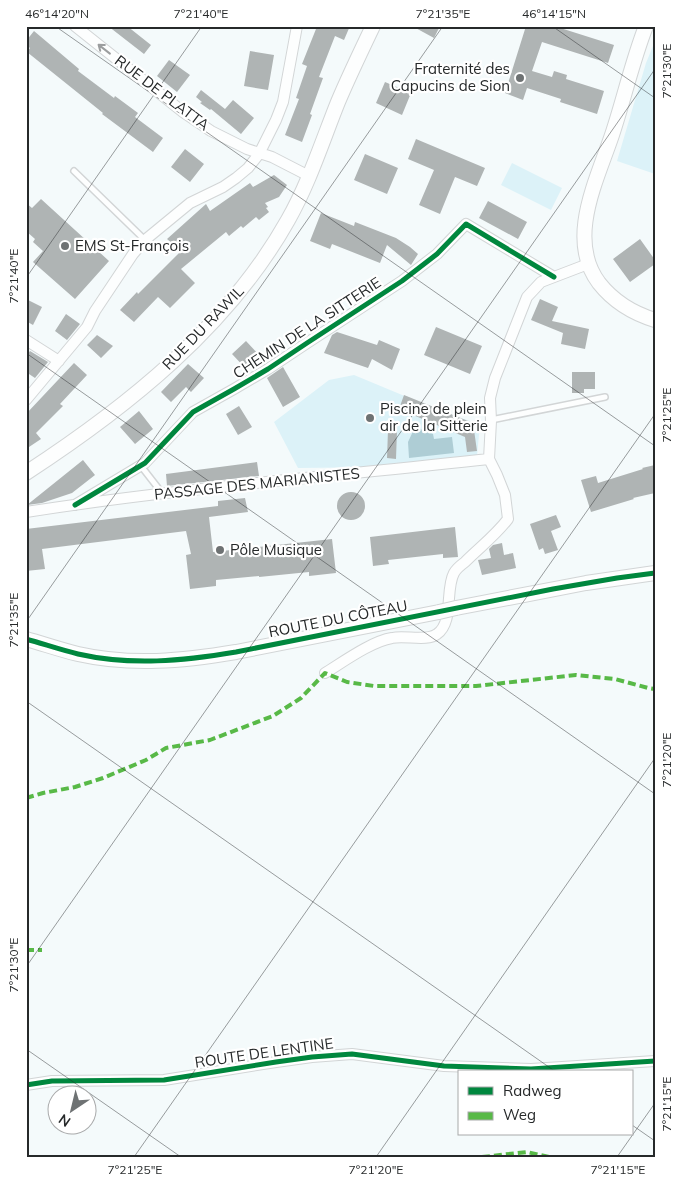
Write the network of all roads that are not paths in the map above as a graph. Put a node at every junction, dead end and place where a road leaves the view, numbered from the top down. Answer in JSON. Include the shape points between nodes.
{"nodes":[{"id":1,"x":75,"y":26,"type":"edge"},
{"id":2,"x":297,"y":26,"type":"edge"},
{"id":3,"x":373,"y":26,"type":"edge"},
{"id":4,"x":646,"y":26,"type":"edge"},
{"id":5,"x":259,"y":154,"type":"junction"},
{"id":6,"x":74,"y":171,"type":"dead end"},
{"id":7,"x":309,"y":176,"type":"junction"},
{"id":8,"x":145,"y":240,"type":"junction"},
{"id":9,"x":588,"y":264,"type":"junction"},
{"id":10,"x":554,"y":277,"type":"junction"},
{"id":11,"x":655,"y":320,"type":"edge"},
{"id":12,"x":26,"y":340,"type":"edge"},
{"id":13,"x":59,"y":361,"type":"junction"},
{"id":14,"x":605,"y":397,"type":"dead end"},
{"id":15,"x":26,"y":400,"type":"edge"},
{"id":16,"x":491,"y":420,"type":"junction"},
{"id":17,"x":489,"y":459,"type":"junction"},
{"id":18,"x":141,"y":466,"type":"junction"},
{"id":19,"x":26,"y":472,"type":"edge"},
{"id":20,"x":162,"y":494,"type":"junction"},
{"id":21,"x":75,"y":505,"type":"junction"},
{"id":22,"x":26,"y":512,"type":"edge"},
{"id":23,"x":655,"y":573,"type":"edge"},
{"id":24,"x":26,"y":639,"type":"edge"},
{"id":25,"x":325,"y":673,"type":"dead end"},
{"id":26,"x":655,"y":1061,"type":"edge"},
{"id":27,"x":26,"y":1085,"type":"edge"}],
"edges":[{"from":5,"to":1,"type":"street","name":"RUE DE PLATTA","one_way":true,"via":[[211,131],[183,112]]},
{"from":2,"to":5,"type":"street","via":[[283,102]]},
{"from":3,"to":7,"type":"street","name":"RUE DU RAWIL"},
{"from":4,"to":9,"type":"street","via":[[585,221]]},
{"from":5,"to":7,"type":"street","name":"RUE DE PLATTA"},
{"from":5,"to":8,"type":"street","via":[[236,178],[190,203]]},
{"from":6,"to":8,"type":"lane"},
{"from":7,"to":19,"type":"street","name":"RUE DU RAWIL","via":[[288,220],[266,254],[211,324],[127,401]]},
{"from":8,"to":13,"type":"street","via":[[87,328]]},
{"from":9,"to":10,"type":"street"},
{"from":9,"to":11,"type":"street","via":[[604,290],[615,300],[641,316]]},
{"from":10,"to":16,"type":"street","via":[[542,282],[527,297],[495,378],[490,398]]},
{"from":10,"to":18,"type":"street","name":"CHEMIN DE LA SITTERIE","via":[[466,224],[437,254],[402,281],[268,369],[193,412]]},
{"from":12,"to":13,"type":"street"},
{"from":13,"to":15,"type":"street"},
{"from":14,"to":16,"type":"lane"},
{"from":16,"to":17,"type":"street"},
{"from":17,"to":20,"type":"street","name":"PASSAGE DES MARIANISTES"},
{"from":17,"to":25,"type":"street","via":[[505,495],[508,519],[454,572],[447,615],[439,634],[381,641]]},
{"from":18,"to":20,"type":"lane"},
{"from":18,"to":21,"type":"street","name":"CHEMIN DE LA SITTERIE"},
{"from":20,"to":21,"type":"street","name":"PASSAGE DES MARIANISTES"},
{"from":21,"to":22,"type":"street","name":"PASSAGE DES MARIANISTES"},
{"from":23,"to":24,"type":"street","name":"ROUTE DU CÔTEAU","bridge":true,"via":[[586,583],[206,657],[165,661],[99,658]]},
{"from":26,"to":27,"type":"street","name":"ROUTE DE LENTINE","via":[[531,1069],[444,1066],[352,1054],[164,1080]]}]}
